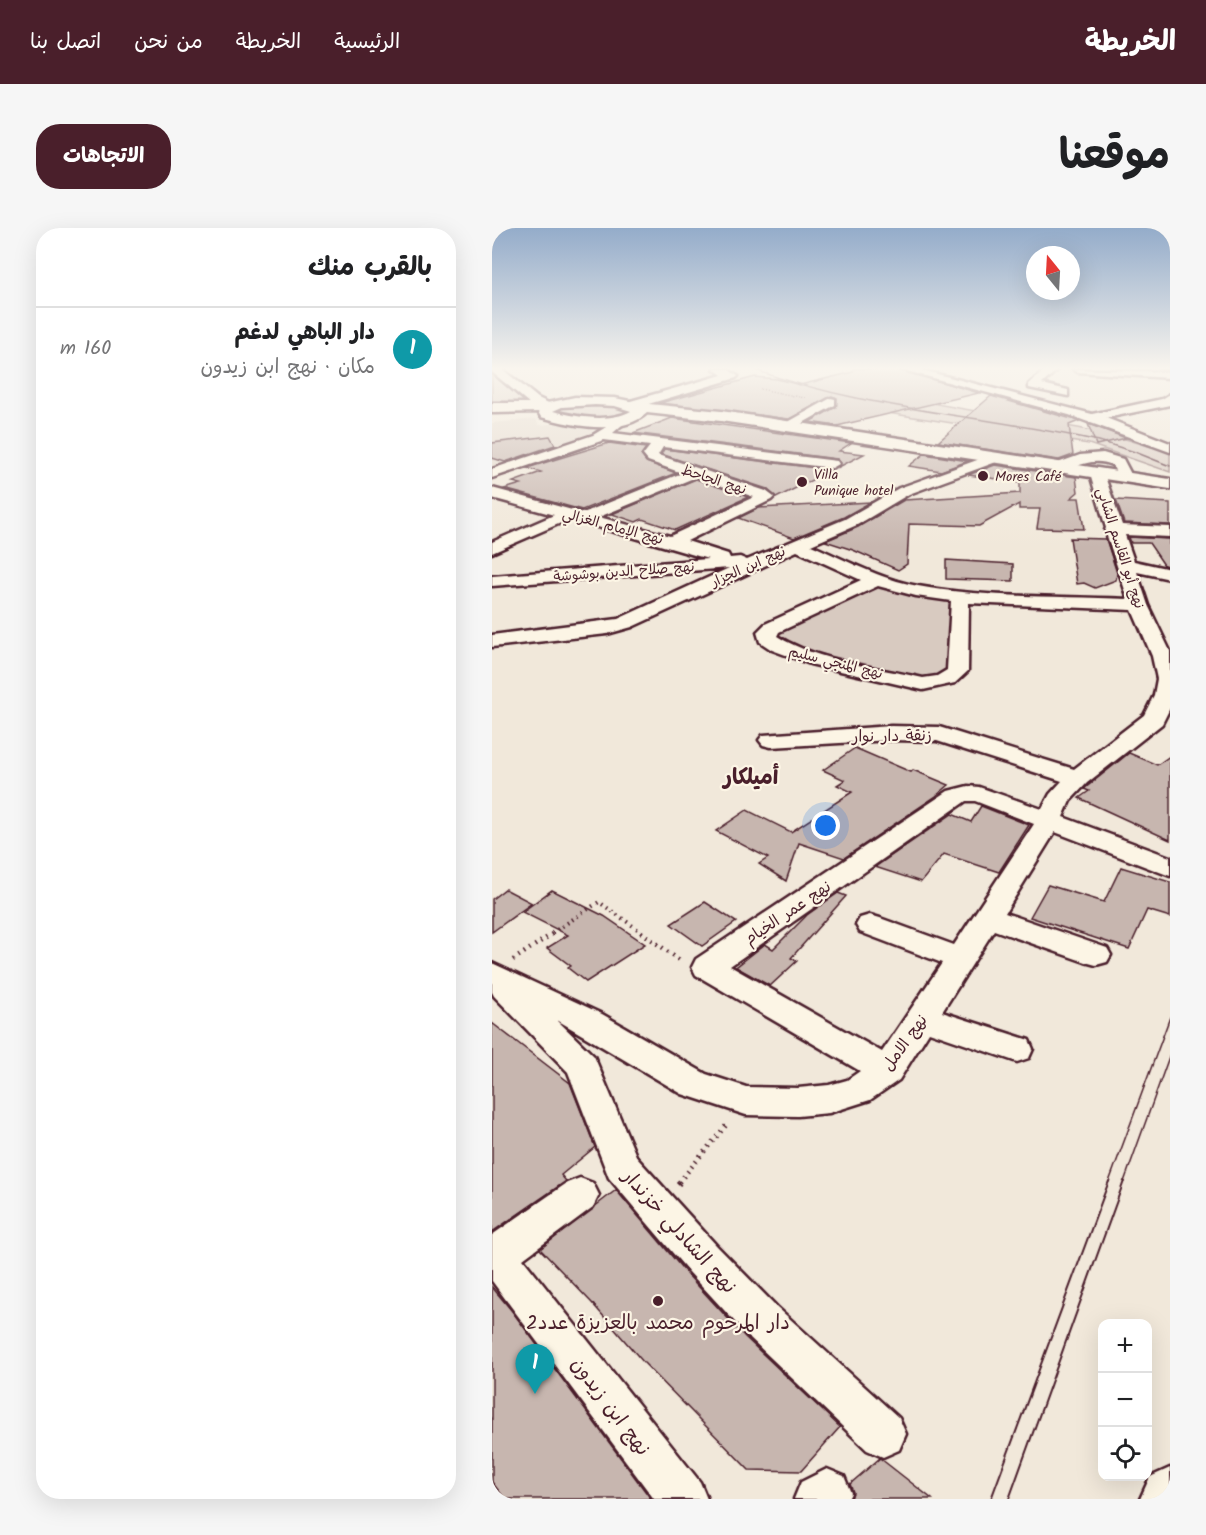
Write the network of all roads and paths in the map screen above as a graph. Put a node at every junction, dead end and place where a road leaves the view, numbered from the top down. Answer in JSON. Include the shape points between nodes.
{"nodes":[{"id":1,"x":597,"y":428,"type":"edge"},
{"id":2,"x":611,"y":428,"type":"edge"},
{"id":3,"x":802,"y":428,"type":"edge"},
{"id":4,"x":1125,"y":428,"type":"edge"},
{"id":5,"x":602,"y":435,"type":"junction"},
{"id":6,"x":660,"y":442,"type":"junction"},
{"id":7,"x":1170,"y":448,"type":"edge"},
{"id":8,"x":994,"y":458,"type":"junction"},
{"id":9,"x":832,"y":464,"type":"dead end"},
{"id":10,"x":1057,"y":468,"type":"junction"},
{"id":11,"x":694,"y":473,"type":"junction"},
{"id":12,"x":492,"y":474,"type":"edge"},
{"id":13,"x":1097,"y":474,"type":"junction"},
{"id":14,"x":1125,"y":478,"type":"junction"},
{"id":15,"x":1170,"y":484,"type":"edge"},
{"id":16,"x":493,"y":494,"type":"edge"},
{"id":17,"x":576,"y":516,"type":"junction"},
{"id":18,"x":1113,"y":530,"type":"junction"},
{"id":19,"x":1170,"y":532,"type":"edge"},
{"id":20,"x":672,"y":542,"type":"junction"},
{"id":21,"x":798,"y":545,"type":"junction"},
{"id":22,"x":492,"y":548,"type":"edge"},
{"id":23,"x":734,"y":562,"type":"junction"},
{"id":24,"x":756,"y":562,"type":"junction"},
{"id":25,"x":1127,"y":565,"type":"junction"},
{"id":26,"x":1170,"y":574,"type":"edge"},
{"id":27,"x":876,"y":580,"type":"junction"},
{"id":28,"x":492,"y":581,"type":"edge"},
{"id":29,"x":960,"y":597,"type":"junction"},
{"id":30,"x":1139,"y":605,"type":"junction"},
{"id":31,"x":1147,"y":626,"type":"junction"},
{"id":32,"x":1170,"y":631,"type":"edge"},
{"id":33,"x":492,"y":641,"type":"edge"},
{"id":34,"x":1162,"y":720,"type":"edge"},
{"id":35,"x":771,"y":740,"type":"dead end"},
{"id":36,"x":1078,"y":778,"type":"junction"},
{"id":37,"x":1049,"y":821,"type":"junction"},
{"id":38,"x":1170,"y":867,"type":"edge"},
{"id":39,"x":988,"y":917,"type":"junction"},
{"id":40,"x":870,"y":925,"type":"dead end"},
{"id":41,"x":1096,"y":955,"type":"dead end"},
{"id":42,"x":961,"y":959,"type":"junction"},
{"id":43,"x":708,"y":967,"type":"junction"},
{"id":44,"x":498,"y":970,"type":"edge"},
{"id":45,"x":923,"y":1018,"type":"junction"},
{"id":46,"x":1017,"y":1049,"type":"dead end"},
{"id":47,"x":886,"y":1071,"type":"junction"},
{"id":48,"x":746,"y":1101,"type":"junction"},
{"id":49,"x":580,"y":1195,"type":"dead end"},
{"id":50,"x":659,"y":1208,"type":"junction"},
{"id":51,"x":494,"y":1257,"type":"edge"},
{"id":52,"x":883,"y":1434,"type":"dead end"},
{"id":53,"x":682,"y":1499,"type":"edge"}],
"edges":[{"from":1,"to":5,"type":"street"},
{"from":2,"to":5,"type":"street"},
{"from":3,"to":8,"type":"main road"},
{"from":4,"to":7,"type":"street"},
{"from":5,"to":6,"type":"street"},
{"from":5,"to":12,"type":"street"},
{"from":6,"to":9,"type":"street"},
{"from":6,"to":11,"type":"street","name":"نهج الجاحظ","via":[[650,457]]},
{"from":8,"to":10,"type":"main road"},
{"from":8,"to":21,"type":"street","name":"نهج ابن الجزار","via":[[904,491],[867,514]]},
{"from":10,"to":13,"type":"main road"},
{"from":10,"to":14,"type":"street","via":[[1083,458],[1110,459],[1118,462]]},
{"from":11,"to":17,"type":"street"},
{"from":11,"to":20,"type":"street","name":"نهج الجاحظ","via":[[766,497]]},
{"from":13,"to":14,"type":"main road"},
{"from":13,"to":18,"type":"street","name":"نهج أبو القاسم الشابي"},
{"from":14,"to":15,"type":"main road"},
{"from":16,"to":17,"type":"street","name":"نهج الإمام الغزالي"},
{"from":17,"to":20,"type":"street","name":"نهج الإمام الغزالي"},
{"from":17,"to":22,"type":"street"},
{"from":18,"to":19,"type":"street"},
{"from":18,"to":25,"type":"street","name":"نهج أبو القاسم الشابي"},
{"from":20,"to":23,"type":"street","name":"نهج الإمام الغزالي"},
{"from":21,"to":24,"type":"street","name":"نهج ابن الجزار"},
{"from":21,"to":27,"type":"street"},
{"from":23,"to":24,"type":"street","name":"نهج صلاح الدين بوشوشة"},
{"from":23,"to":28,"type":"street","name":"نهج صلاح الدين بوشوشة"},
{"from":24,"to":33,"type":"street","name":"نهج ابن الجزار","via":[[617,626]]},
{"from":25,"to":26,"type":"street"},
{"from":25,"to":30,"type":"street","name":"نهج أبو القاسم الشابي"},
{"from":27,"to":29,"type":"street"},
{"from":27,"to":29,"type":"street","name":"نهج المنجي سليم","via":[[772,628],[766,632],[767,638],[781,648],[840,664],[924,684],[935,682],[949,679],[958,671]]},
{"from":29,"to":30,"type":"street"},
{"from":30,"to":31,"type":"street","name":"نهج أبو القاسم الشابي"},
{"from":31,"to":32,"type":"street"},
{"from":31,"to":34,"type":"street","name":"نهج أبو القاسم الشابي","via":[[1168,679]]},
{"from":34,"to":36,"type":"street","name":"نهج أبو القاسم الشابي"},
{"from":35,"to":36,"type":"street","name":"زنقة دار نوار","via":[[939,734]]},
{"from":36,"to":37,"type":"street","name":"نهج أبو القاسم الشابي","via":[[1059,799]]},
{"from":37,"to":38,"type":"street"},
{"from":37,"to":39,"type":"street","name":"نهج الامل"},
{"from":37,"to":43,"type":"street","name":"نهج عمر الخيام","via":[[980,794],[957,795]]},
{"from":39,"to":41,"type":"street"},
{"from":39,"to":42,"type":"street","name":"نهج الامل"},
{"from":40,"to":42,"type":"street"},
{"from":42,"to":45,"type":"street","name":"نهج الامل"},
{"from":43,"to":44,"type":"path","via":[[698,973],[598,902]]},
{"from":43,"to":47,"type":"street"},
{"from":44,"to":48,"type":"street","name":"نهج الامل","via":[[694,1083]]},
{"from":44,"to":50,"type":"street","name":"نهج الشادلي خزندار","via":[[582,1065],[622,1167]]},
{"from":45,"to":46,"type":"street"},
{"from":45,"to":47,"type":"street","name":"نهج الامل"},
{"from":47,"to":48,"type":"street","name":"نهج الامل","via":[[858,1090],[829,1099]]},
{"from":48,"to":50,"type":"path"},
{"from":49,"to":51,"type":"street"},
{"from":50,"to":52,"type":"street","name":"نهج الشادلي خزندار","via":[[762,1321]]},
{"from":51,"to":53,"type":"street","name":"نهج ابن زيدون"}]}
